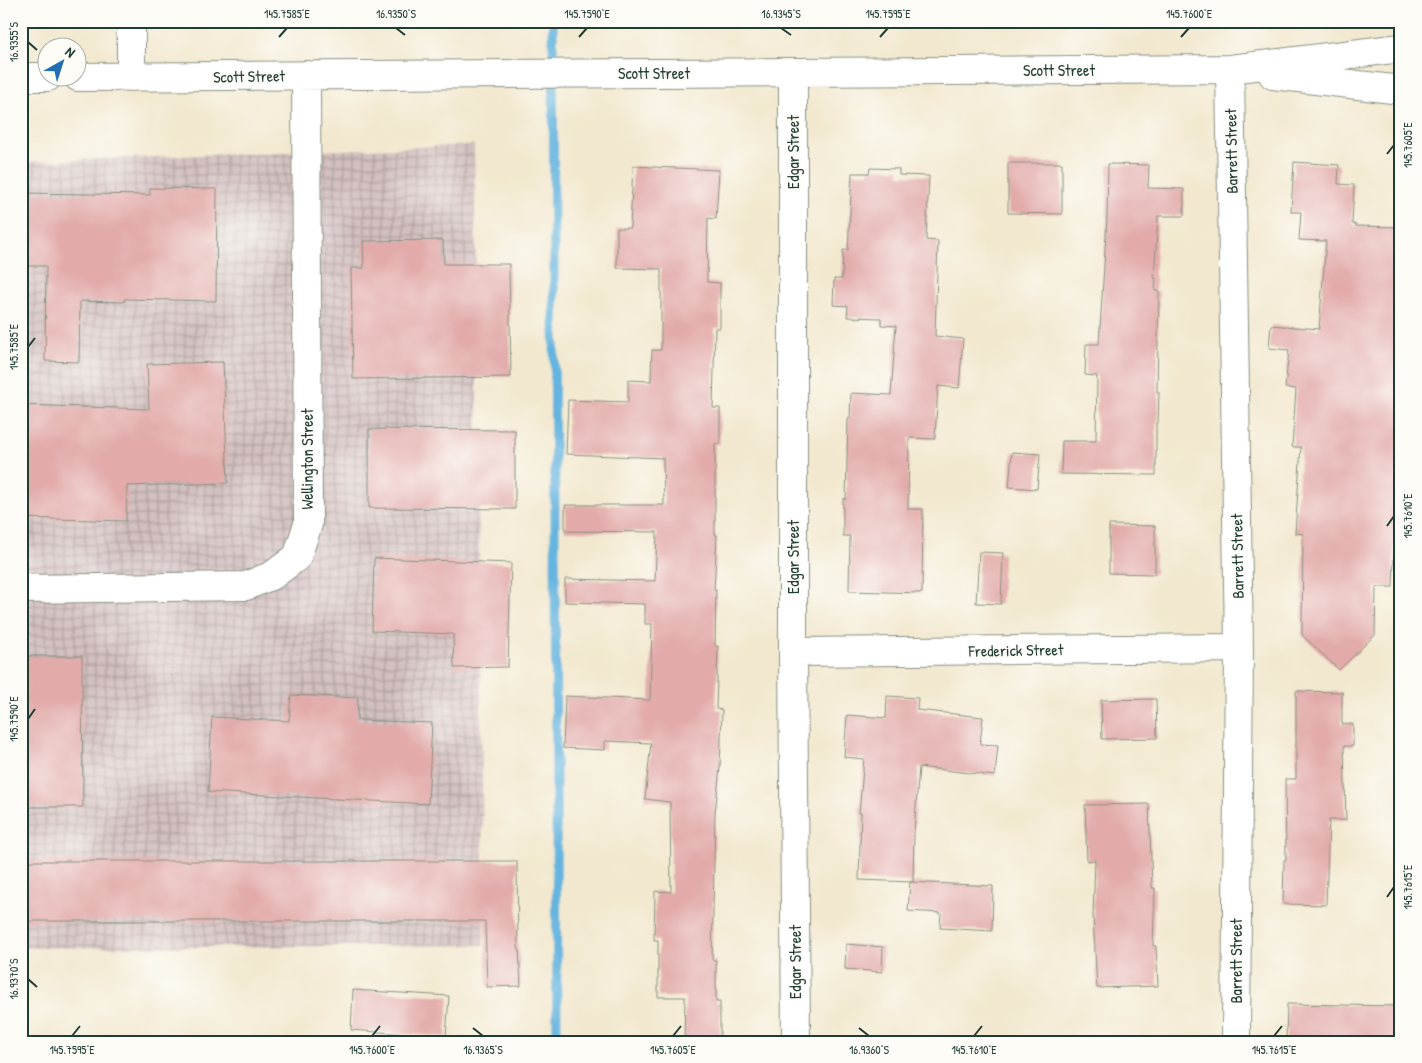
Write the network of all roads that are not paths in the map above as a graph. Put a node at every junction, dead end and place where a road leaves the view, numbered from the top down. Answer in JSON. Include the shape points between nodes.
{"nodes":[{"id":1,"x":131,"y":21,"type":"edge"},
{"id":2,"x":1401,"y":48,"type":"edge"},
{"id":3,"x":1230,"y":70,"type":"junction"},
{"id":4,"x":793,"y":72,"type":"junction"},
{"id":5,"x":306,"y":75,"type":"junction"},
{"id":6,"x":38,"y":77,"type":"edge"},
{"id":7,"x":88,"y":77,"type":"edge"},
{"id":8,"x":131,"y":77,"type":"junction"},
{"id":9,"x":21,"y":78,"type":"edge"},
{"id":10,"x":1401,"y":90,"type":"edge"},
{"id":11,"x":21,"y":589,"type":"edge"},
{"id":12,"x":1238,"y":648,"type":"junction"},
{"id":13,"x":794,"y":652,"type":"junction"},
{"id":14,"x":796,"y":1042,"type":"edge"},
{"id":15,"x":1236,"y":1042,"type":"edge"}],
"edges":[{"from":1,"to":8,"type":"street"},
{"from":2,"to":3,"type":"street","name":"Scott Street"},
{"from":3,"to":4,"type":"street","name":"Scott Street"},
{"from":3,"to":10,"type":"street","name":"Scott Street"},
{"from":3,"to":12,"type":"street","name":"Barrett Street"},
{"from":4,"to":5,"type":"street","name":"Scott Street"},
{"from":4,"to":13,"type":"street","name":"Edgar Street"},
{"from":5,"to":8,"type":"street","name":"Scott Street"},
{"from":5,"to":11,"type":"street","name":"Wellington Street","via":[[308,524],[297,557],[274,575],[246,586]]},
{"from":6,"to":9,"type":"street"},
{"from":7,"to":8,"type":"street","name":"Scott Street"},
{"from":12,"to":13,"type":"street","name":"Frederick Street"},
{"from":12,"to":15,"type":"street","name":"Barrett Street"},
{"from":13,"to":14,"type":"street","name":"Edgar Street"}]}
